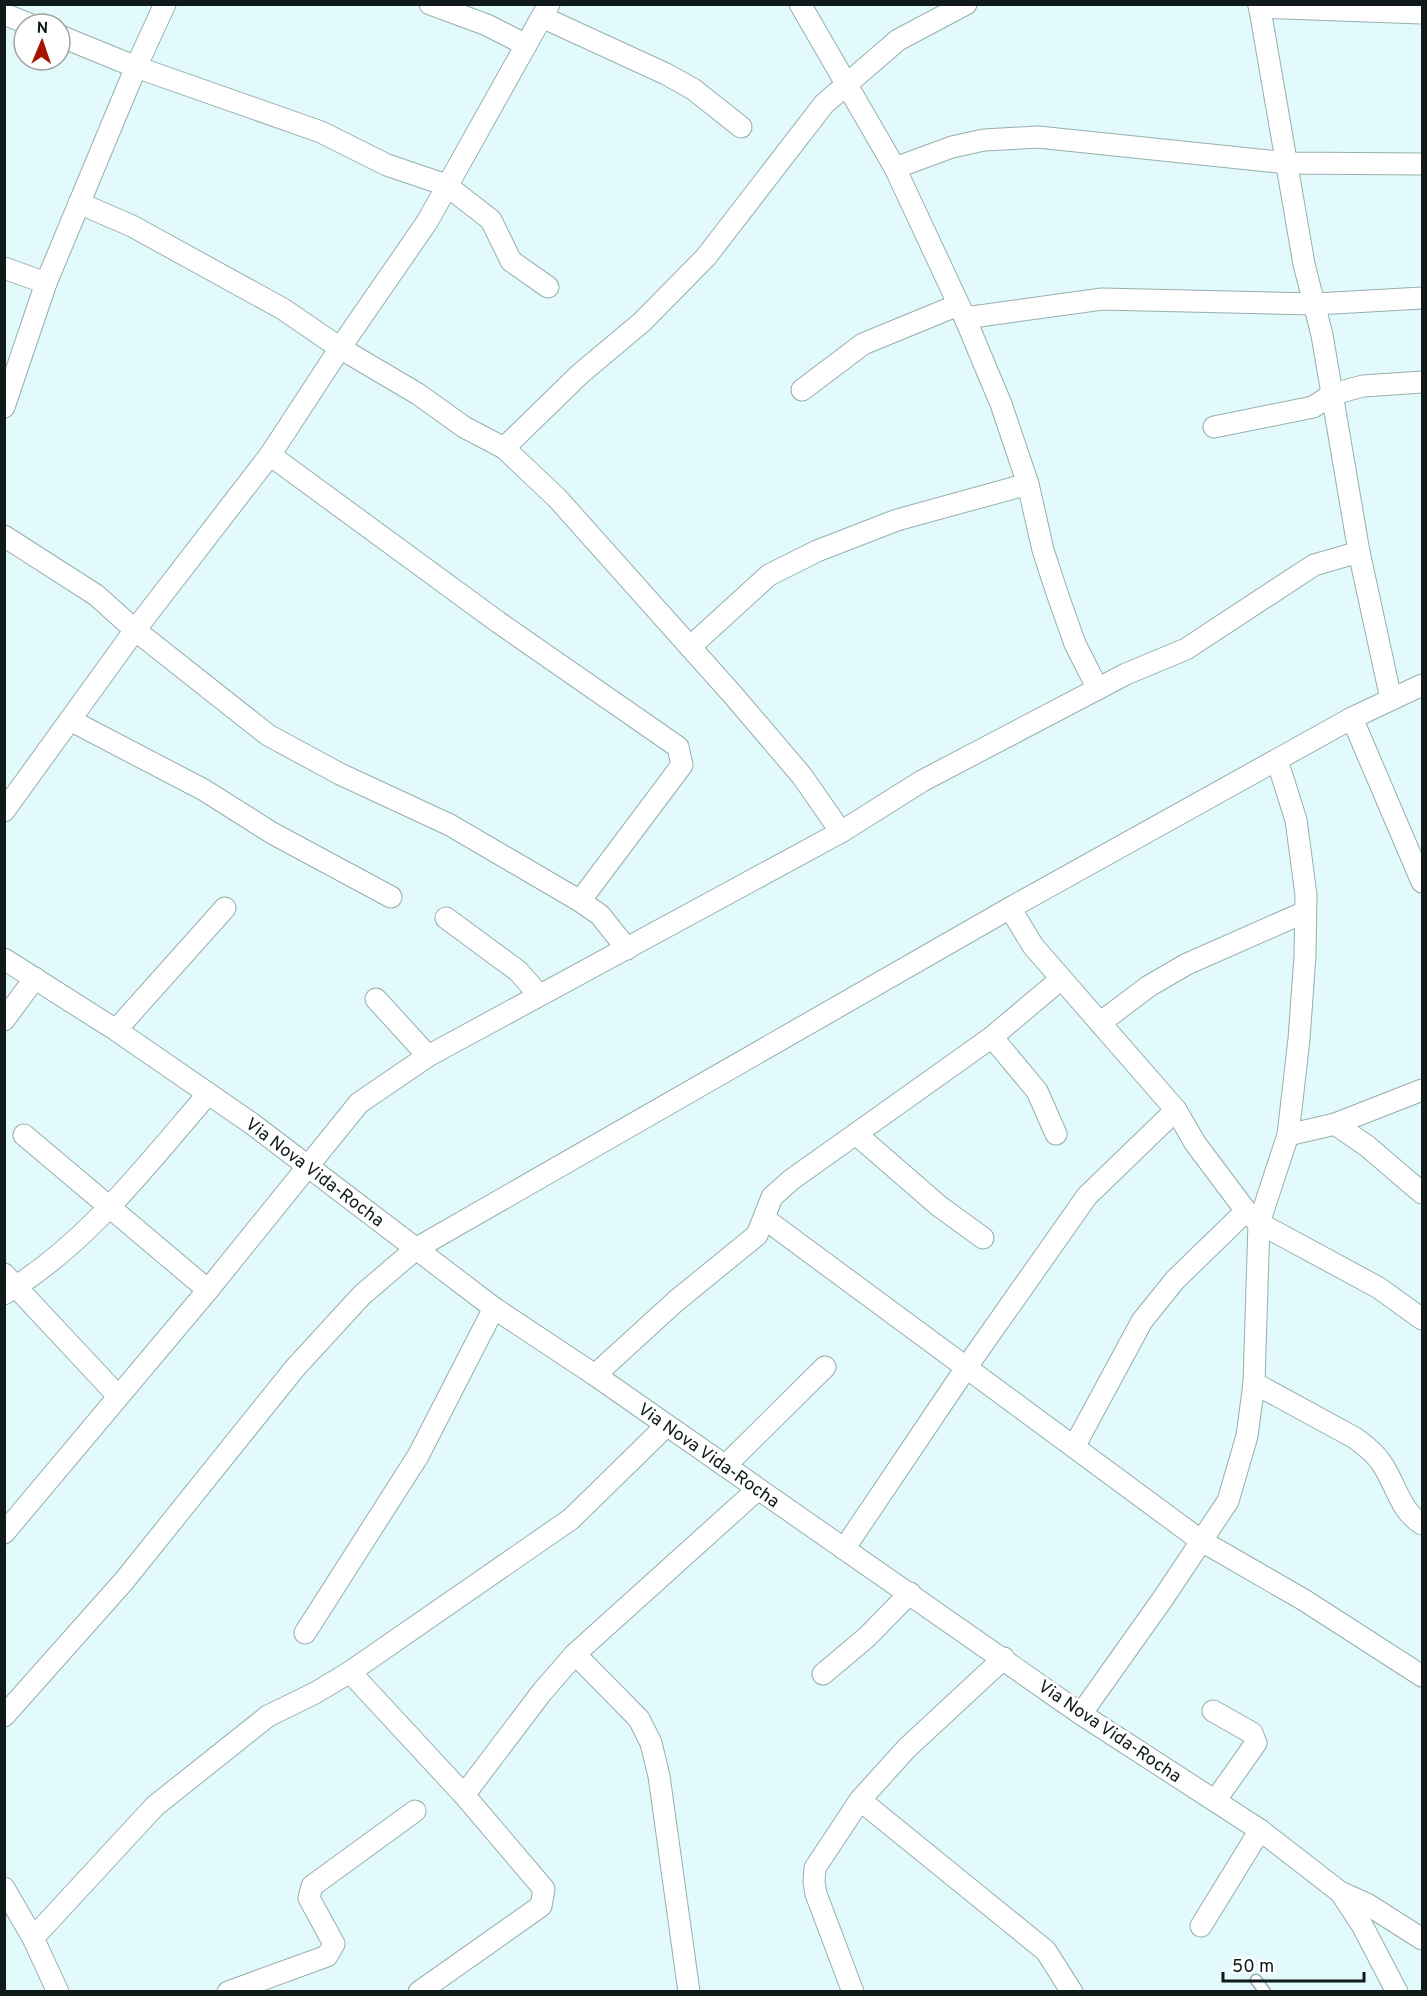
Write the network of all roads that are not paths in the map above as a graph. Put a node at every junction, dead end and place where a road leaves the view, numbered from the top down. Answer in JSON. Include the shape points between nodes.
{"nodes":[{"id":1,"x":165,"y":4,"type":"edge"},
{"id":2,"x":430,"y":4,"type":"edge"},
{"id":3,"x":800,"y":4,"type":"edge"},
{"id":4,"x":966,"y":4,"type":"edge"},
{"id":5,"x":1259,"y":6,"type":"edge"},
{"id":6,"x":545,"y":11,"type":"edge"},
{"id":7,"x":1422,"y":13,"type":"edge"},
{"id":8,"x":72,"y":41,"type":"edge"},
{"id":9,"x":526,"y":45,"type":"junction"},
{"id":10,"x":136,"y":67,"type":"junction"},
{"id":11,"x":848,"y":84,"type":"junction"},
{"id":12,"x":741,"y":127,"type":"dead end"},
{"id":13,"x":1288,"y":163,"type":"junction"},
{"id":14,"x":1422,"y":164,"type":"edge"},
{"id":15,"x":895,"y":168,"type":"junction"},
{"id":16,"x":446,"y":185,"type":"junction"},
{"id":17,"x":78,"y":203,"type":"junction"},
{"id":18,"x":4,"y":268,"type":"edge"},
{"id":19,"x":46,"y":283,"type":"junction"},
{"id":20,"x":548,"y":287,"type":"dead end"},
{"id":21,"x":1422,"y":298,"type":"edge"},
{"id":22,"x":1316,"y":304,"type":"junction"},
{"id":23,"x":962,"y":311,"type":"junction"},
{"id":24,"x":339,"y":348,"type":"junction"},
{"id":25,"x":1422,"y":382,"type":"edge"},
{"id":26,"x":802,"y":390,"type":"dead end"},
{"id":27,"x":1333,"y":394,"type":"junction"},
{"id":28,"x":4,"y":407,"type":"edge"},
{"id":29,"x":1214,"y":427,"type":"dead end"},
{"id":30,"x":504,"y":448,"type":"junction"},
{"id":31,"x":270,"y":455,"type":"junction"},
{"id":32,"x":1028,"y":484,"type":"junction"},
{"id":33,"x":4,"y":536,"type":"edge"},
{"id":34,"x":1359,"y":552,"type":"junction"},
{"id":35,"x":135,"y":630,"type":"junction"},
{"id":36,"x":690,"y":647,"type":"junction"},
{"id":37,"x":1422,"y":685,"type":"edge"},
{"id":38,"x":1098,"y":689,"type":"junction"},
{"id":39,"x":1390,"y":699,"type":"junction"},
{"id":40,"x":1353,"y":718,"type":"junction"},
{"id":41,"x":70,"y":720,"type":"junction"},
{"id":42,"x":1277,"y":760,"type":"junction"},
{"id":43,"x":4,"y":811,"type":"edge"},
{"id":44,"x":841,"y":832,"type":"junction"},
{"id":45,"x":1415,"y":845,"type":"edge"},
{"id":46,"x":1422,"y":882,"type":"edge"},
{"id":47,"x":391,"y":897,"type":"dead end"},
{"id":48,"x":580,"y":901,"type":"junction"},
{"id":49,"x":225,"y":908,"type":"dead end"},
{"id":50,"x":1010,"y":908,"type":"junction"},
{"id":51,"x":1305,"y":912,"type":"junction"},
{"id":52,"x":446,"y":918,"type":"dead end"},
{"id":53,"x":627,"y":949,"type":"junction"},
{"id":54,"x":4,"y":959,"type":"edge"},
{"id":55,"x":35,"y":978,"type":"junction"},
{"id":56,"x":1060,"y":979,"type":"junction"},
{"id":57,"x":539,"y":995,"type":"junction"},
{"id":58,"x":376,"y":999,"type":"dead end"},
{"id":59,"x":4,"y":1020,"type":"edge"},
{"id":60,"x":1100,"y":1023,"type":"junction"},
{"id":61,"x":116,"y":1030,"type":"junction"},
{"id":62,"x":992,"y":1037,"type":"junction"},
{"id":63,"x":429,"y":1056,"type":"junction"},
{"id":64,"x":1422,"y":1090,"type":"edge"},
{"id":65,"x":207,"y":1095,"type":"junction"},
{"id":66,"x":1176,"y":1110,"type":"junction"},
{"id":67,"x":1335,"y":1124,"type":"junction"},
{"id":68,"x":856,"y":1134,"type":"junction"},
{"id":69,"x":1056,"y":1134,"type":"dead end"},
{"id":70,"x":24,"y":1135,"type":"dead end"},
{"id":71,"x":1288,"y":1135,"type":"junction"},
{"id":72,"x":307,"y":1165,"type":"junction"},
{"id":73,"x":1422,"y":1193,"type":"edge"},
{"id":74,"x":110,"y":1207,"type":"junction"},
{"id":75,"x":1253,"y":1217,"type":"junction"},
{"id":76,"x":765,"y":1219,"type":"junction"},
{"id":77,"x":983,"y":1238,"type":"dead end"},
{"id":78,"x":417,"y":1248,"type":"junction"},
{"id":79,"x":8,"y":1285,"type":"edge"},
{"id":80,"x":208,"y":1290,"type":"junction"},
{"id":81,"x":494,"y":1308,"type":"junction"},
{"id":82,"x":1422,"y":1319,"type":"edge"},
{"id":83,"x":825,"y":1367,"type":"dead end"},
{"id":84,"x":966,"y":1368,"type":"junction"},
{"id":85,"x":595,"y":1375,"type":"junction"},
{"id":86,"x":1254,"y":1383,"type":"junction"},
{"id":87,"x":118,"y":1396,"type":"junction"},
{"id":88,"x":666,"y":1426,"type":"junction"},
{"id":89,"x":1074,"y":1447,"type":"junction"},
{"id":90,"x":725,"y":1466,"type":"junction"},
{"id":91,"x":758,"y":1489,"type":"junction"},
{"id":92,"x":1422,"y":1524,"type":"edge"},
{"id":93,"x":4,"y":1533,"type":"edge"},
{"id":94,"x":1200,"y":1540,"type":"junction"},
{"id":95,"x":844,"y":1549,"type":"junction"},
{"id":96,"x":910,"y":1593,"type":"junction"},
{"id":97,"x":305,"y":1633,"type":"dead end"},
{"id":98,"x":575,"y":1654,"type":"junction"},
{"id":99,"x":1004,"y":1658,"type":"junction"},
{"id":100,"x":350,"y":1672,"type":"junction"},
{"id":101,"x":823,"y":1674,"type":"dead end"},
{"id":102,"x":1422,"y":1676,"type":"edge"},
{"id":103,"x":1213,"y":1711,"type":"dead end"},
{"id":104,"x":1081,"y":1714,"type":"junction"},
{"id":105,"x":4,"y":1716,"type":"edge"},
{"id":106,"x":464,"y":1795,"type":"junction"},
{"id":107,"x":860,"y":1800,"type":"junction"},
{"id":108,"x":1215,"y":1801,"type":"junction"},
{"id":109,"x":415,"y":1811,"type":"dead end"},
{"id":110,"x":1260,"y":1830,"type":"junction"},
{"id":111,"x":4,"y":1888,"type":"edge"},
{"id":112,"x":1340,"y":1892,"type":"junction"},
{"id":113,"x":1201,"y":1926,"type":"dead end"},
{"id":114,"x":33,"y":1938,"type":"junction"},
{"id":115,"x":1422,"y":1939,"type":"edge"},
{"id":116,"x":1256,"y":1980,"type":"dead end"},
{"id":117,"x":58,"y":1992,"type":"edge"},
{"id":118,"x":228,"y":1992,"type":"edge"},
{"id":119,"x":419,"y":1992,"type":"edge"},
{"id":120,"x":689,"y":1992,"type":"edge"},
{"id":121,"x":853,"y":1992,"type":"edge"},
{"id":122,"x":1072,"y":1992,"type":"edge"},
{"id":123,"x":1265,"y":1992,"type":"edge"},
{"id":124,"x":1397,"y":1992,"type":"edge"}],
"edges":[{"from":1,"to":10,"type":"street"},
{"from":2,"to":9,"type":"street","via":[[487,25]]},
{"from":3,"to":11,"type":"street"},
{"from":4,"to":11,"type":"street","via":[[898,40]]},
{"from":5,"to":7,"type":"street"},
{"from":5,"to":13,"type":"street"},
{"from":6,"to":9,"type":"street"},
{"from":6,"to":12,"type":"street","via":[[693,88]]},
{"from":8,"to":10,"type":"street"},
{"from":9,"to":16,"type":"street"},
{"from":10,"to":16,"type":"street","via":[[321,132],[387,165]]},
{"from":10,"to":17,"type":"street"},
{"from":11,"to":15,"type":"street"},
{"from":11,"to":30,"type":"street","via":[[824,104],[706,257],[642,322],[580,374]]},
{"from":13,"to":14,"type":"street"},
{"from":13,"to":15,"type":"street","via":[[1038,137],[984,140]]},
{"from":13,"to":22,"type":"street","via":[[1304,264]]},
{"from":15,"to":23,"type":"street"},
{"from":16,"to":20,"type":"street","via":[[491,220],[511,261]]},
{"from":16,"to":24,"type":"street","via":[[427,222]]},
{"from":17,"to":19,"type":"street"},
{"from":17,"to":24,"type":"street","via":[[132,226],[283,309]]},
{"from":18,"to":19,"type":"street"},
{"from":19,"to":28,"type":"street"},
{"from":21,"to":22,"type":"street"},
{"from":22,"to":23,"type":"street","via":[[1102,299]]},
{"from":22,"to":27,"type":"street"},
{"from":23,"to":26,"type":"street","via":[[863,344]]},
{"from":23,"to":32,"type":"street","via":[[1001,404]]},
{"from":24,"to":30,"type":"street"},
{"from":24,"to":31,"type":"street"},
{"from":25,"to":27,"type":"street","via":[[1386,383]]},
{"from":27,"to":29,"type":"street","via":[[1313,407]]},
{"from":27,"to":34,"type":"street"},
{"from":30,"to":36,"type":"street","via":[[557,498]]},
{"from":31,"to":35,"type":"street"},
{"from":31,"to":48,"type":"street","via":[[498,622],[678,747],[682,765]]},
{"from":32,"to":36,"type":"street","via":[[897,520],[778,570]]},
{"from":32,"to":38,"type":"street","via":[[1057,593],[1075,644]]},
{"from":33,"to":35,"type":"street","via":[[96,595]]},
{"from":34,"to":38,"type":"street","via":[[1314,565],[1186,649]]},
{"from":34,"to":39,"type":"street"},
{"from":35,"to":41,"type":"street"},
{"from":35,"to":48,"type":"street","via":[[268,735],[450,825]]},
{"from":36,"to":44,"type":"street","via":[[802,776]]},
{"from":37,"to":39,"type":"street"},
{"from":38,"to":44,"type":"street","via":[[922,781]]},
{"from":39,"to":40,"type":"street"},
{"from":40,"to":42,"type":"street"},
{"from":40,"to":45,"type":"street"},
{"from":41,"to":43,"type":"street"},
{"from":41,"to":47,"type":"street","via":[[204,790],[272,833]]},
{"from":42,"to":50,"type":"street"},
{"from":42,"to":51,"type":"street","via":[[1296,820]]},
{"from":44,"to":53,"type":"street"},
{"from":45,"to":46,"type":"street"},
{"from":48,"to":53,"type":"street","via":[[600,915]]},
{"from":49,"to":61,"type":"street"},
{"from":50,"to":56,"type":"street","via":[[1033,946]]},
{"from":50,"to":78,"type":"street"},
{"from":51,"to":60,"type":"street","via":[[1187,964],[1149,986]]},
{"from":51,"to":71,"type":"street","via":[[1299,1039]]},
{"from":52,"to":57,"type":"street","via":[[518,971]]},
{"from":53,"to":57,"type":"street"},
{"from":54,"to":55,"type":"street","name":"Via Nova Vida-Rocha"},
{"from":55,"to":59,"type":"street"},
{"from":55,"to":61,"type":"street","name":"Via Nova Vida-Rocha"},
{"from":56,"to":60,"type":"street"},
{"from":56,"to":62,"type":"street"},
{"from":57,"to":63,"type":"street"},
{"from":58,"to":63,"type":"street"},
{"from":60,"to":66,"type":"street"},
{"from":61,"to":65,"type":"street","name":"Via Nova Vida-Rocha"},
{"from":62,"to":68,"type":"street"},
{"from":62,"to":69,"type":"street","via":[[1037,1090]]},
{"from":63,"to":72,"type":"street","via":[[359,1103]]},
{"from":64,"to":67,"type":"street"},
{"from":65,"to":72,"type":"street","name":"Via Nova Vida-Rocha"},
{"from":65,"to":74,"type":"street"},
{"from":66,"to":75,"type":"street","via":[[1195,1143]]},
{"from":66,"to":84,"type":"street","via":[[1088,1196]]},
{"from":67,"to":71,"type":"street"},
{"from":67,"to":73,"type":"street"},
{"from":68,"to":76,"type":"street","via":[[772,1197]]},
{"from":68,"to":77,"type":"street","via":[[939,1206]]},
{"from":70,"to":74,"type":"street"},
{"from":71,"to":75,"type":"street"},
{"from":72,"to":78,"type":"street","name":"Via Nova Vida-Rocha"},
{"from":72,"to":80,"type":"street"},
{"from":74,"to":79,"type":"street","via":[[65,1248]]},
{"from":74,"to":80,"type":"street"},
{"from":75,"to":82,"type":"street","via":[[1379,1288]]},
{"from":75,"to":86,"type":"street"},
{"from":75,"to":89,"type":"street","via":[[1175,1280],[1142,1321]]},
{"from":76,"to":84,"type":"street"},
{"from":76,"to":85,"type":"street","via":[[746,1245],[676,1301]]},
{"from":78,"to":81,"type":"street","name":"Via Nova Vida-Rocha"},
{"from":78,"to":105,"type":"street","via":[[362,1295],[302,1360],[124,1581]]},
{"from":79,"to":87,"type":"street"},
{"from":80,"to":87,"type":"street"},
{"from":81,"to":85,"type":"street","name":"Via Nova Vida-Rocha"},
{"from":81,"to":97,"type":"street","via":[[418,1456]]},
{"from":83,"to":90,"type":"street"},
{"from":84,"to":89,"type":"street"},
{"from":84,"to":95,"type":"street"},
{"from":85,"to":88,"type":"street","name":"Via Nova Vida-Rocha"},
{"from":86,"to":92,"type":"street","via":[[1369,1449],[1381,1462],[1402,1504]]},
{"from":86,"to":94,"type":"street","via":[[1237,1475],[1228,1501]]},
{"from":87,"to":93,"type":"street"},
{"from":88,"to":90,"type":"street","name":"Via Nova Vida-Rocha"},
{"from":88,"to":100,"type":"street","via":[[571,1519]]},
{"from":89,"to":94,"type":"street"},
{"from":90,"to":91,"type":"street","name":"Via Nova Vida-Rocha"},
{"from":91,"to":95,"type":"street","name":"Via Nova Vida-Rocha"},
{"from":91,"to":98,"type":"street"},
{"from":94,"to":102,"type":"street","via":[[1304,1600]]},
{"from":94,"to":104,"type":"street"},
{"from":95,"to":96,"type":"street","name":"Via Nova Vida-Rocha"},
{"from":96,"to":99,"type":"street","name":"Via Nova Vida-Rocha"},
{"from":96,"to":101,"type":"street"},
{"from":98,"to":106,"type":"street"},
{"from":98,"to":120,"type":"street","via":[[639,1719],[651,1743]]},
{"from":99,"to":104,"type":"street","name":"Via Nova Vida-Rocha"},
{"from":99,"to":107,"type":"street","via":[[907,1748]]},
{"from":100,"to":106,"type":"street"},
{"from":100,"to":114,"type":"street","via":[[268,1716],[155,1806]]},
{"from":103,"to":108,"type":"street","via":[[1252,1733],[1256,1743]]},
{"from":104,"to":108,"type":"street","name":"Via Nova Vida-Rocha"},
{"from":106,"to":119,"type":"street","via":[[537,1879],[544,1889],[544,1898],[541,1906]]},
{"from":107,"to":121,"type":"street","via":[[815,1868],[814,1882]]},
{"from":107,"to":122,"type":"street","via":[[1046,1951]]},
{"from":108,"to":110,"type":"street","name":"Via Nova Vida-Rocha"},
{"from":109,"to":118,"type":"street","via":[[312,1886],[309,1898],[334,1944],[327,1956]]},
{"from":110,"to":112,"type":"street","name":"Via Nova Vida-Rocha"},
{"from":110,"to":113,"type":"street"},
{"from":111,"to":114,"type":"street"},
{"from":112,"to":115,"type":"street","name":"Via Nova Vida-Rocha","via":[[1367,1904]]},
{"from":112,"to":124,"type":"street"},
{"from":114,"to":117,"type":"street"},
{"from":116,"to":123,"type":"lane"}]}
